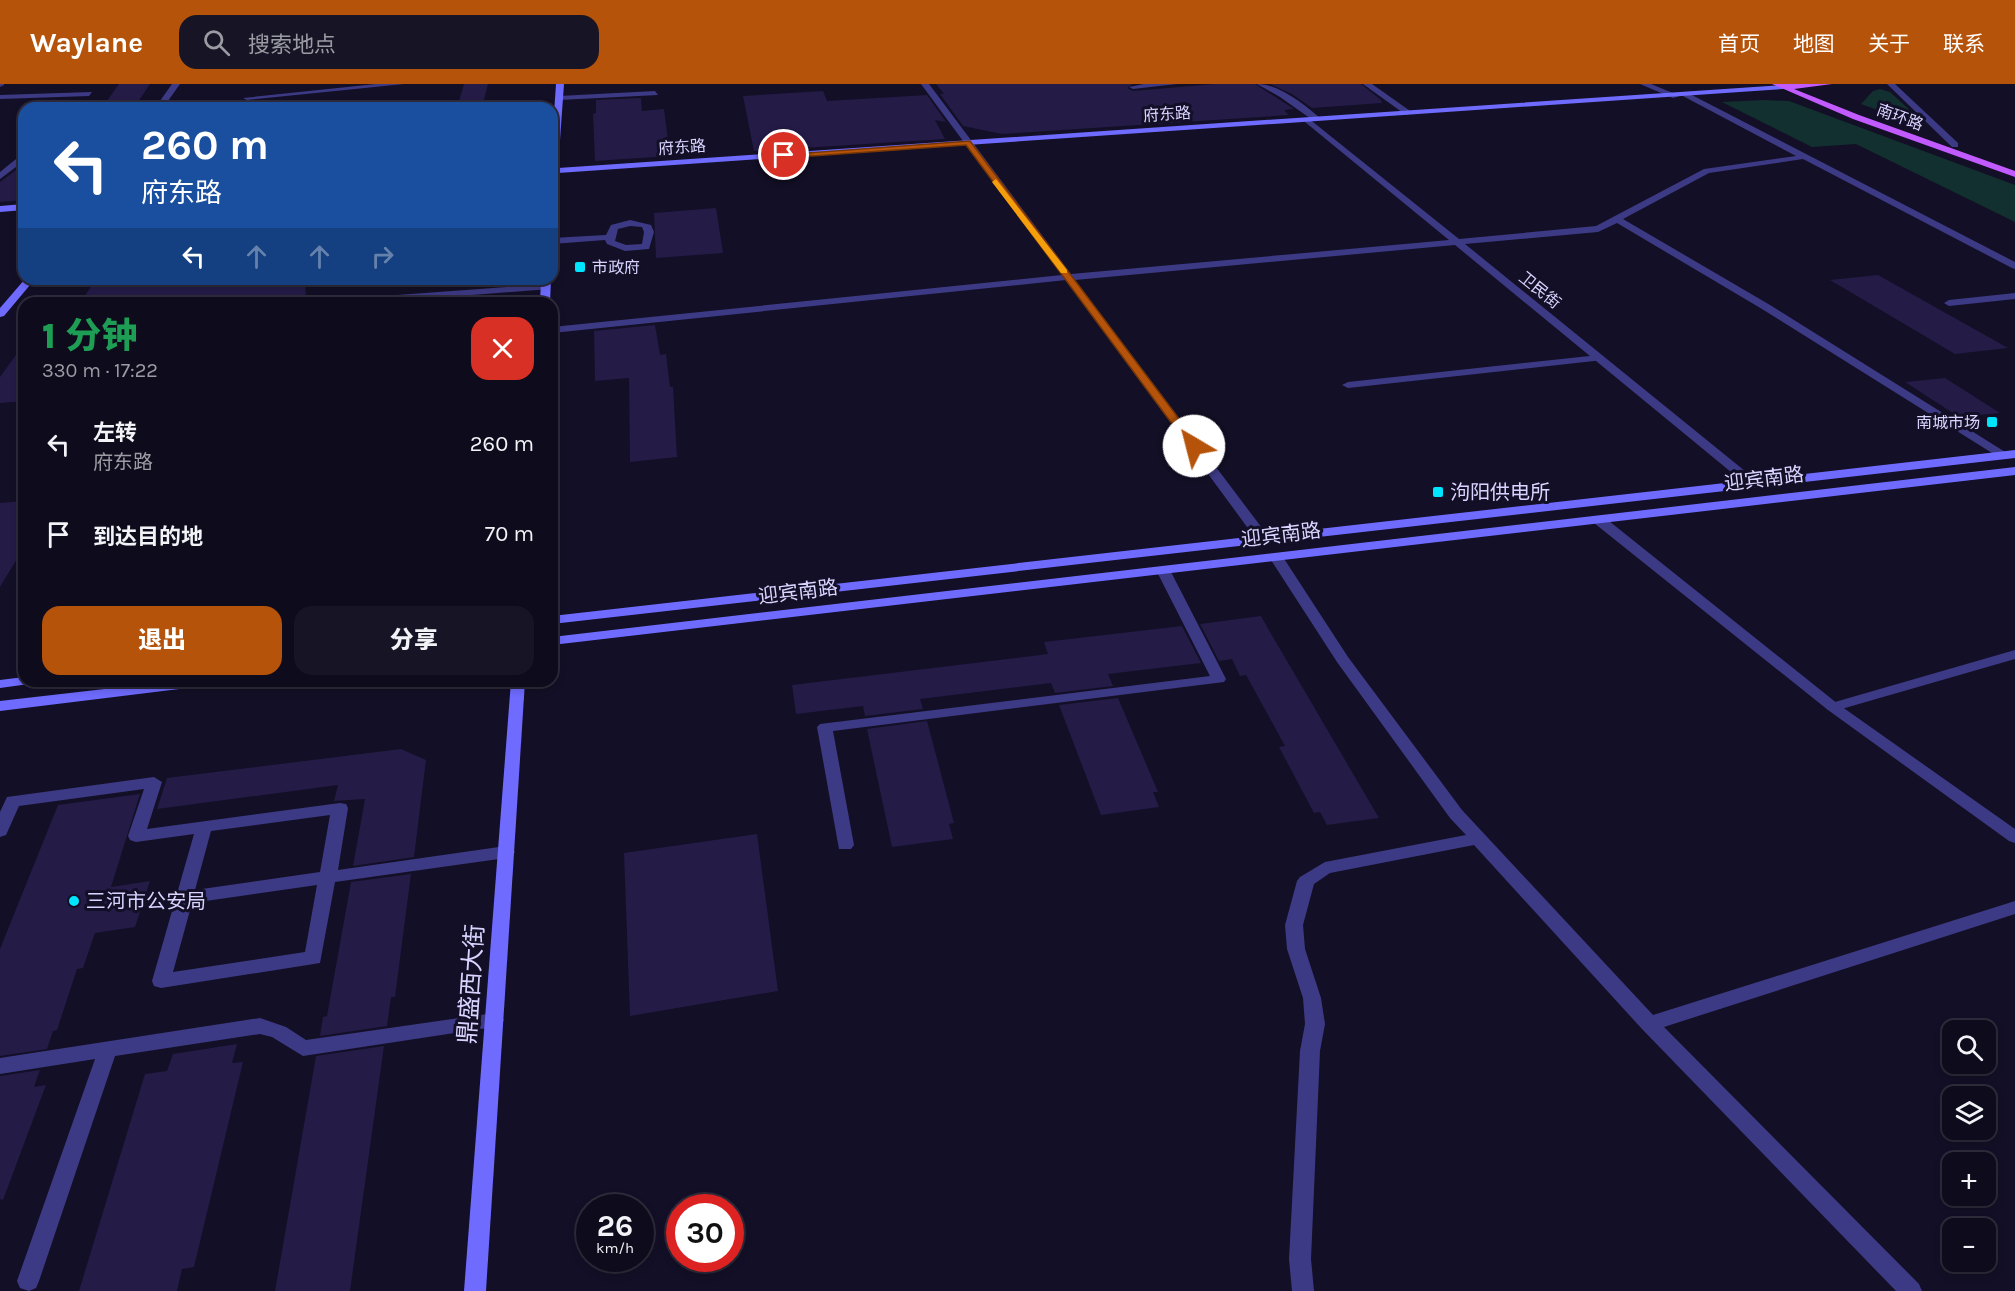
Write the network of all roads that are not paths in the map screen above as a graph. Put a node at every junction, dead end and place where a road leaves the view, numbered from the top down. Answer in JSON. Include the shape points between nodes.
{"nodes":[{"id":1,"x":176,"y":84,"type":"edge"},
{"id":2,"x":400,"y":84,"type":"edge"},
{"id":3,"x":560,"y":84,"type":"edge"},
{"id":4,"x":925,"y":84,"type":"edge"},
{"id":5,"x":1173,"y":84,"type":"edge"},
{"id":6,"x":1261,"y":84,"type":"edge"},
{"id":7,"x":1368,"y":84,"type":"edge"},
{"id":8,"x":1644,"y":84,"type":"edge"},
{"id":9,"x":1828,"y":84,"type":"edge"},
{"id":10,"x":1891,"y":84,"type":"edge"},
{"id":11,"x":1797,"y":85,"type":"edge"},
{"id":12,"x":1780,"y":86,"type":"edge"},
{"id":13,"x":1132,"y":87,"type":"dead end"},
{"id":14,"x":655,"y":93,"type":"dead end"},
{"id":15,"x":1680,"y":96,"type":"junction"},
{"id":16,"x":0,"y":97,"type":"edge"},
{"id":17,"x":247,"y":98,"type":"dead end"},
{"id":18,"x":559,"y":98,"type":"junction"},
{"id":19,"x":82,"y":101,"type":"dead end"},
{"id":20,"x":163,"y":102,"type":"edge"},
{"id":21,"x":558,"y":110,"type":"edge"},
{"id":22,"x":1408,"y":113,"type":"junction"},
{"id":23,"x":1312,"y":119,"type":"junction"},
{"id":24,"x":968,"y":143,"type":"junction"},
{"id":25,"x":1955,"y":145,"type":"junction"},
{"id":26,"x":1803,"y":157,"type":"junction"},
{"id":27,"x":18,"y":162,"type":"edge"},
{"id":28,"x":2015,"y":166,"type":"edge"},
{"id":29,"x":558,"y":171,"type":"edge"},
{"id":30,"x":2015,"y":174,"type":"edge"},
{"id":31,"x":0,"y":176,"type":"edge"},
{"id":32,"x":18,"y":208,"type":"edge"},
{"id":33,"x":0,"y":209,"type":"edge"},
{"id":34,"x":1617,"y":219,"type":"junction"},
{"id":35,"x":610,"y":237,"type":"dead end"},
{"id":36,"x":558,"y":241,"type":"edge"},
{"id":37,"x":1458,"y":243,"type":"junction"},
{"id":38,"x":2015,"y":266,"type":"edge"},
{"id":39,"x":1068,"y":278,"type":"junction"},
{"id":40,"x":25,"y":285,"type":"edge"},
{"id":41,"x":525,"y":285,"type":"edge"},
{"id":42,"x":2015,"y":296,"type":"edge"},
{"id":43,"x":399,"y":297,"type":"edge"},
{"id":44,"x":1949,"y":303,"type":"dead end"},
{"id":45,"x":0,"y":314,"type":"edge"},
{"id":46,"x":558,"y":329,"type":"edge"},
{"id":47,"x":1599,"y":358,"type":"junction"},
{"id":48,"x":1348,"y":384,"type":"dead end"},
{"id":49,"x":2010,"y":454,"type":"edge"},
{"id":50,"x":2015,"y":471,"type":"edge"},
{"id":51,"x":1752,"y":483,"type":"junction"},
{"id":52,"x":1599,"y":520,"type":"junction"},
{"id":53,"x":1263,"y":539,"type":"junction"},
{"id":54,"x":1276,"y":557,"type":"junction"},
{"id":55,"x":1163,"y":570,"type":"junction"},
{"id":56,"x":558,"y":619,"type":"edge"},
{"id":57,"x":558,"y":640,"type":"edge"},
{"id":58,"x":2015,"y":654,"type":"edge"},
{"id":59,"x":18,"y":682,"type":"edge"},
{"id":60,"x":0,"y":684,"type":"edge"},
{"id":61,"x":161,"y":687,"type":"edge"},
{"id":62,"x":518,"y":687,"type":"edge"},
{"id":63,"x":0,"y":706,"type":"edge"},
{"id":64,"x":1833,"y":707,"type":"junction"},
{"id":65,"x":204,"y":827,"type":"junction"},
{"id":66,"x":0,"y":831,"type":"edge"},
{"id":67,"x":2015,"y":837,"type":"edge"},
{"id":68,"x":1479,"y":838,"type":"junction"},
{"id":69,"x":845,"y":845,"type":"dead end"},
{"id":70,"x":506,"y":852,"type":"junction"},
{"id":71,"x":327,"y":878,"type":"junction"},
{"id":72,"x":184,"y":898,"type":"junction"},
{"id":73,"x":2015,"y":907,"type":"edge"},
{"id":74,"x":494,"y":1020,"type":"junction"},
{"id":75,"x":1649,"y":1024,"type":"junction"},
{"id":76,"x":108,"y":1049,"type":"junction"},
{"id":77,"x":0,"y":1066,"type":"edge"},
{"id":78,"x":28,"y":1281,"type":"dead end"},
{"id":79,"x":475,"y":1291,"type":"edge"},
{"id":80,"x":1303,"y":1291,"type":"edge"},
{"id":81,"x":1911,"y":1291,"type":"edge"}],
"edges":[{"from":1,"to":20,"type":"street"},
{"from":2,"to":17,"type":"street"},
{"from":3,"to":18,"type":"main road"},
{"from":4,"to":24,"type":"street"},
{"from":5,"to":13,"type":"street"},
{"from":6,"to":23,"type":"street","name":"卫民街","via":[[1283,95]]},
{"from":7,"to":22,"type":"street"},
{"from":8,"to":15,"type":"street"},
{"from":9,"to":11,"type":"main road"},
{"from":10,"to":25,"type":"street"},
{"from":11,"to":12,"type":"main road"},
{"from":11,"to":25,"type":"main road","name":"南环路"},
{"from":12,"to":15,"type":"main road","name":"府东路"},
{"from":12,"to":30,"type":"main road","name":"南环路"},
{"from":14,"to":18,"type":"street"},
{"from":15,"to":22,"type":"main road","name":"府东路"},
{"from":15,"to":26,"type":"street"},
{"from":16,"to":19,"type":"street","via":[[89,94]]},
{"from":18,"to":21,"type":"main road"},
{"from":22,"to":23,"type":"main road","name":"府东路"},
{"from":23,"to":24,"type":"main road","name":"府东路"},
{"from":23,"to":37,"type":"street","name":"卫民街"},
{"from":24,"to":29,"type":"main road","name":"府东路"},
{"from":24,"to":39,"type":"street"},
{"from":25,"to":28,"type":"main road","name":"南环路"},
{"from":26,"to":34,"type":"street","via":[[1707,171]]},
{"from":26,"to":38,"type":"street"},
{"from":27,"to":31,"type":"street"},
{"from":32,"to":33,"type":"main road"},
{"from":34,"to":37,"type":"street","via":[[1598,229]]},
{"from":34,"to":49,"type":"street"},
{"from":35,"to":36,"type":"street"},
{"from":37,"to":39,"type":"street"},
{"from":37,"to":47,"type":"street","name":"卫民街"},
{"from":39,"to":46,"type":"street"},
{"from":39,"to":53,"type":"street"},
{"from":40,"to":45,"type":"main road"},
{"from":41,"to":43,"type":"street"},
{"from":42,"to":44,"type":"street"},
{"from":47,"to":48,"type":"street"},
{"from":47,"to":51,"type":"street","name":"卫民街"},
{"from":49,"to":51,"type":"main road","name":"迎宾南路"},
{"from":50,"to":52,"type":"main road","name":"迎宾南路"},
{"from":51,"to":53,"type":"main road","name":"迎宾南路"},
{"from":52,"to":54,"type":"main road","name":"迎宾南路"},
{"from":52,"to":64,"type":"street"},
{"from":53,"to":56,"type":"main road","name":"迎宾南路"},
{"from":54,"to":55,"type":"main road","name":"迎宾南路"},
{"from":54,"to":68,"type":"street","via":[[1342,659],[1456,814]]},
{"from":55,"to":57,"type":"main road","name":"迎宾南路"},
{"from":55,"to":69,"type":"street","via":[[1219,679],[825,727]]},
{"from":58,"to":64,"type":"street"},
{"from":59,"to":60,"type":"main road"},
{"from":61,"to":63,"type":"main road"},
{"from":62,"to":70,"type":"main road","name":"鼎盛西大街"},
{"from":64,"to":67,"type":"street"},
{"from":65,"to":66,"type":"street","via":[[136,836],[154,782],[13,801]]},
{"from":65,"to":71,"type":"street","via":[[340,808]]},
{"from":65,"to":72,"type":"street"},
{"from":68,"to":75,"type":"street"},
{"from":68,"to":80,"type":"street","via":[[1325,868],[1306,881],[1294,925],[1296,949],[1312,998],[1315,1024],[1310,1051],[1300,1247]]},
{"from":70,"to":71,"type":"street"},
{"from":70,"to":74,"type":"main road","name":"鼎盛西大街"},
{"from":71,"to":72,"type":"street"},
{"from":71,"to":72,"type":"street","via":[[313,958],[161,981]]},
{"from":73,"to":75,"type":"street"},
{"from":74,"to":76,"type":"street","via":[[303,1048],[279,1032],[260,1026]]},
{"from":74,"to":79,"type":"main road","name":"鼎盛西大街"},
{"from":75,"to":81,"type":"street"},
{"from":76,"to":77,"type":"street"},
{"from":76,"to":78,"type":"street"}]}
